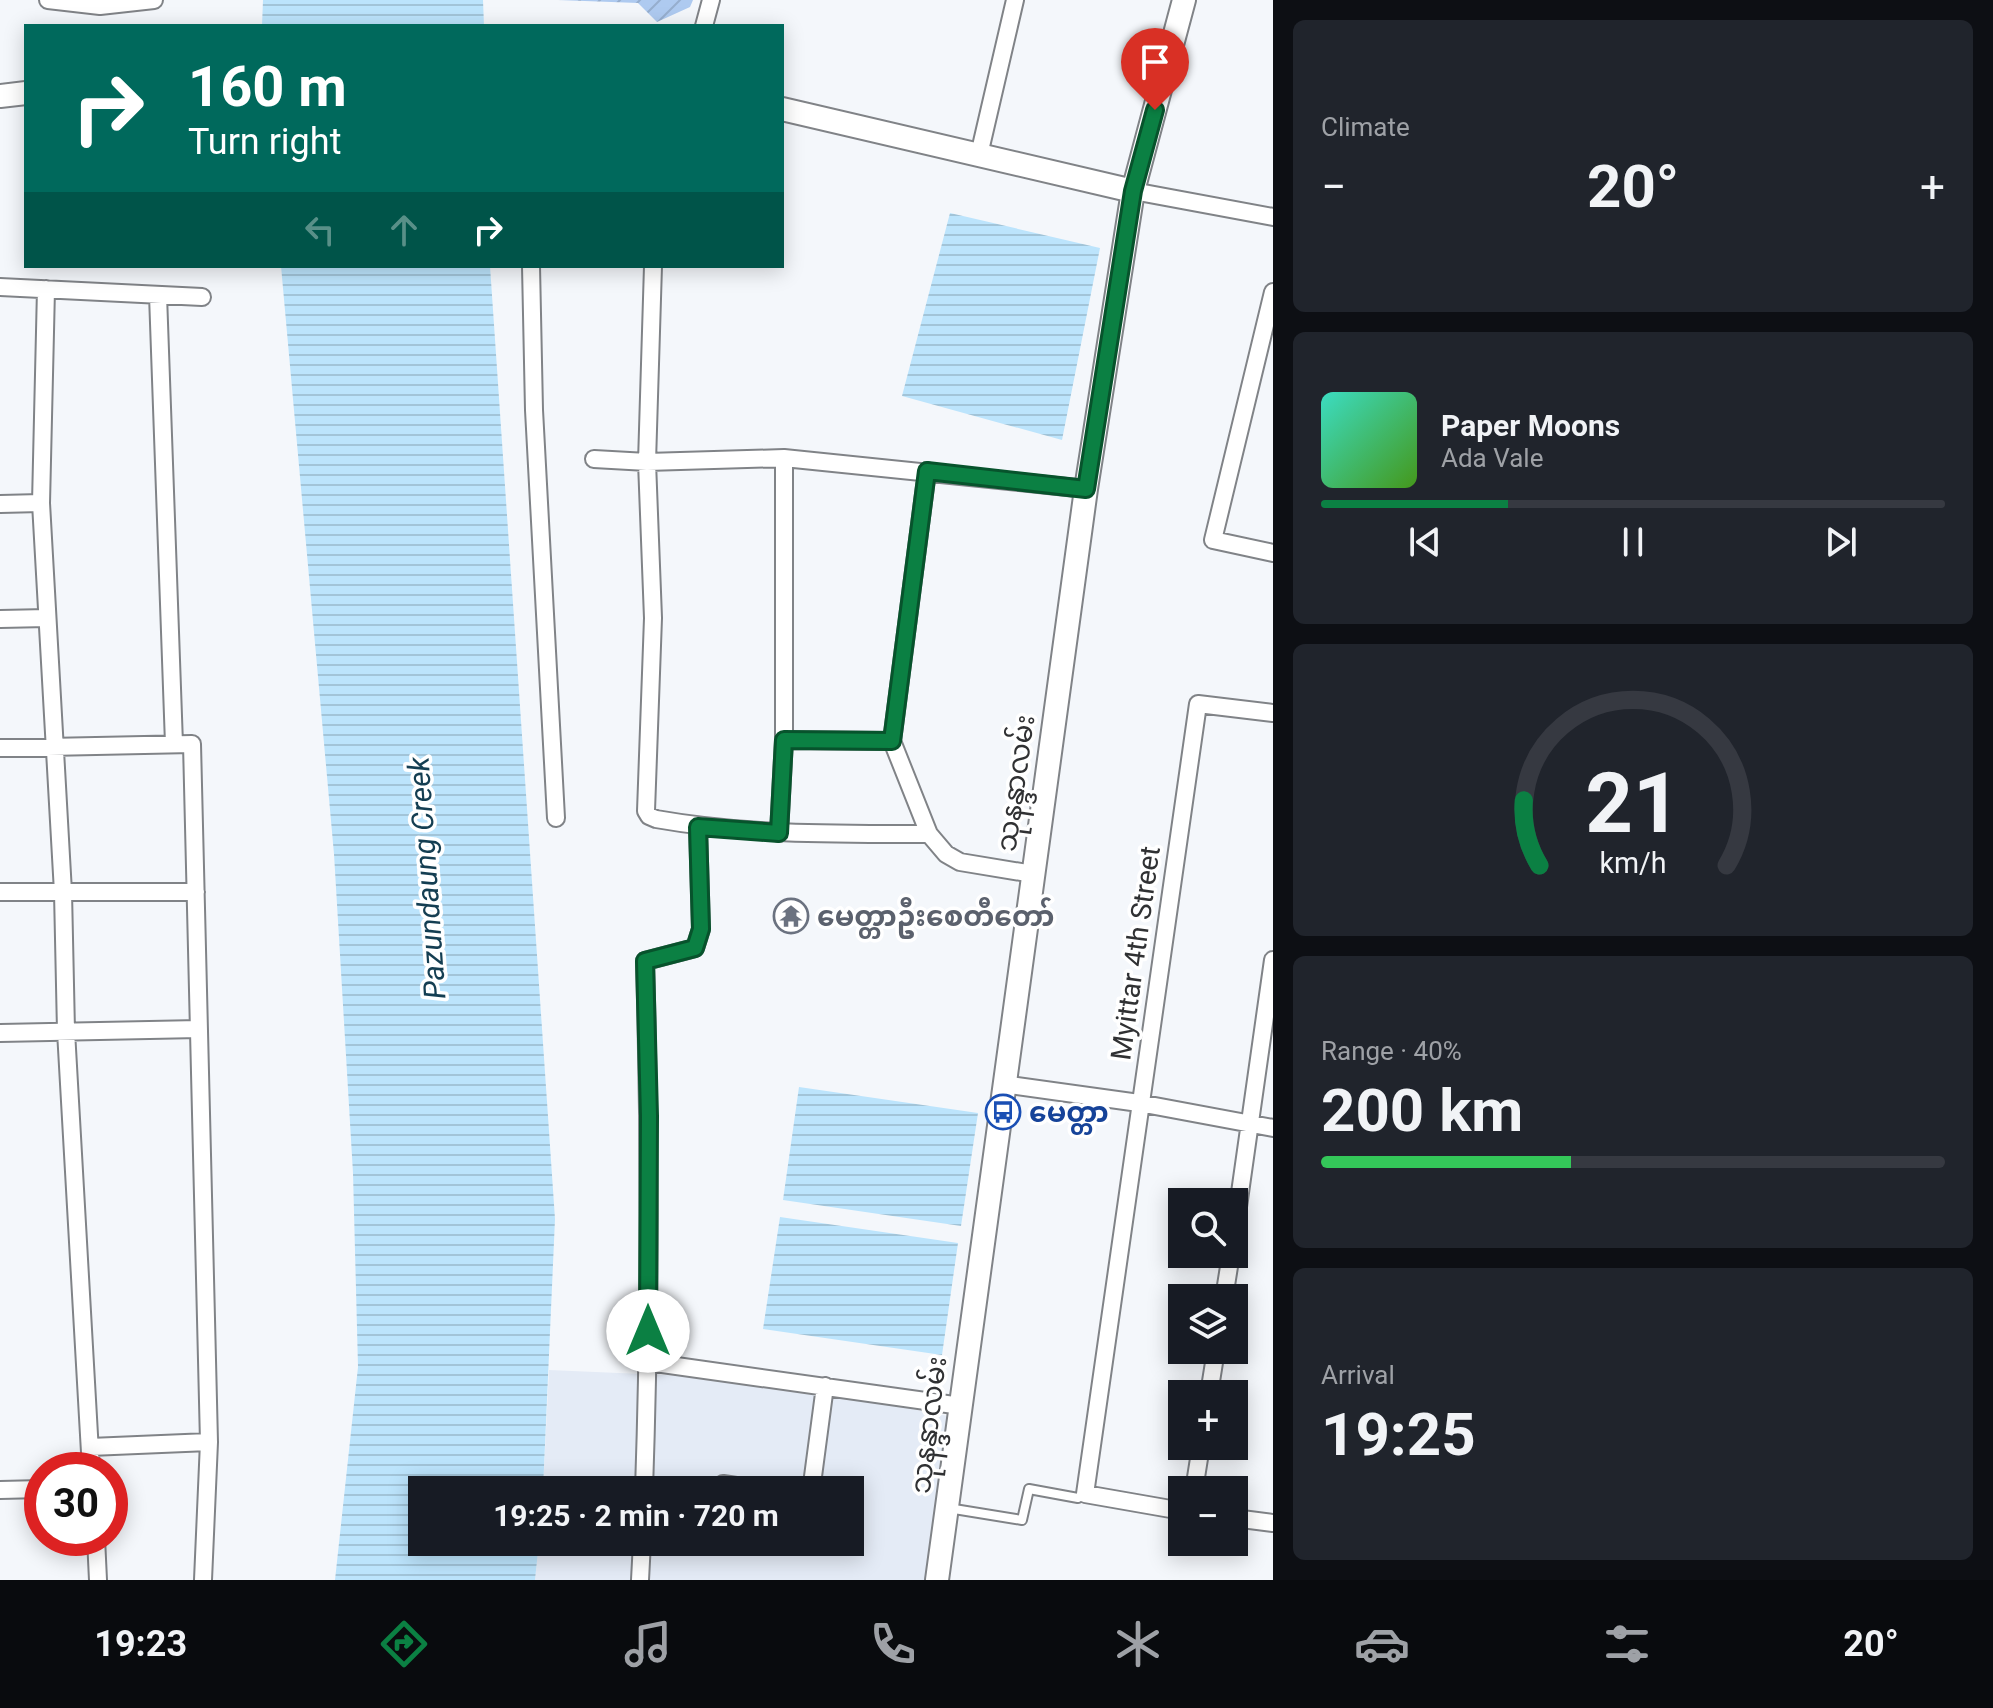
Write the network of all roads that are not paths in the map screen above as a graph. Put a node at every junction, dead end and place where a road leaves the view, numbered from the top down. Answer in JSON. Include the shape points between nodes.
{"nodes":[{"id":1,"x":48,"y":0,"type":"edge"},
{"id":2,"x":154,"y":0,"type":"edge"},
{"id":3,"x":711,"y":0,"type":"edge"},
{"id":4,"x":1015,"y":0,"type":"edge"},
{"id":5,"x":1184,"y":0,"type":"edge"},
{"id":6,"x":705,"y":24,"type":"edge"},
{"id":7,"x":24,"y":93,"type":"edge"},
{"id":8,"x":0,"y":96,"type":"edge"},
{"id":9,"x":789,"y":112,"type":"edge"},
{"id":10,"x":979,"y":155,"type":"junction"},
{"id":11,"x":1133,"y":191,"type":"junction"},
{"id":12,"x":1273,"y":217,"type":"edge"},
{"id":13,"x":531,"y":268,"type":"edge"},
{"id":14,"x":653,"y":268,"type":"edge"},
{"id":15,"x":0,"y":287,"type":"edge"},
{"id":16,"x":46,"y":289,"type":"junction"},
{"id":17,"x":1273,"y":292,"type":"edge"},
{"id":18,"x":158,"y":295,"type":"junction"},
{"id":19,"x":202,"y":297,"type":"dead end"},
{"id":20,"x":784,"y":458,"type":"junction"},
{"id":21,"x":594,"y":459,"type":"dead end"},
{"id":22,"x":647,"y":462,"type":"junction"},
{"id":23,"x":927,"y":471,"type":"junction"},
{"id":24,"x":1086,"y":489,"type":"junction"},
{"id":25,"x":41,"y":503,"type":"junction"},
{"id":26,"x":0,"y":504,"type":"edge"},
{"id":27,"x":1273,"y":553,"type":"edge"},
{"id":28,"x":47,"y":618,"type":"junction"},
{"id":29,"x":0,"y":619,"type":"edge"},
{"id":30,"x":1273,"y":713,"type":"edge"},
{"id":31,"x":784,"y":740,"type":"junction"},
{"id":32,"x":892,"y":741,"type":"junction"},
{"id":33,"x":174,"y":744,"type":"junction"},
{"id":34,"x":55,"y":747,"type":"junction"},
{"id":35,"x":0,"y":748,"type":"edge"},
{"id":36,"x":556,"y":818,"type":"dead end"},
{"id":37,"x":698,"y":827,"type":"junction"},
{"id":38,"x":779,"y":833,"type":"junction"},
{"id":39,"x":929,"y":834,"type":"junction"},
{"id":40,"x":1033,"y":874,"type":"junction"},
{"id":41,"x":0,"y":892,"type":"edge"},
{"id":42,"x":63,"y":892,"type":"junction"},
{"id":43,"x":196,"y":892,"type":"junction"},
{"id":44,"x":1273,"y":960,"type":"edge"},
{"id":45,"x":199,"y":1029,"type":"junction"},
{"id":46,"x":66,"y":1031,"type":"junction"},
{"id":47,"x":0,"y":1033,"type":"edge"},
{"id":48,"x":1003,"y":1084,"type":"junction"},
{"id":49,"x":1139,"y":1103,"type":"junction"},
{"id":50,"x":1251,"y":1124,"type":"junction"},
{"id":51,"x":1273,"y":1128,"type":"edge"},
{"id":52,"x":1241,"y":1188,"type":"edge"},
{"id":53,"x":648,"y":1362,"type":"junction"},
{"id":54,"x":825,"y":1386,"type":"junction"},
{"id":55,"x":961,"y":1406,"type":"junction"},
{"id":56,"x":209,"y":1442,"type":"junction"},
{"id":57,"x":90,"y":1447,"type":"junction"},
{"id":58,"x":90,"y":1452,"type":"edge"},
{"id":59,"x":644,"y":1476,"type":"edge"},
{"id":60,"x":813,"y":1476,"type":"edge"},
{"id":61,"x":24,"y":1489,"type":"edge"},
{"id":62,"x":0,"y":1490,"type":"edge"},
{"id":63,"x":1085,"y":1494,"type":"junction"},
{"id":64,"x":948,"y":1508,"type":"junction"},
{"id":65,"x":1168,"y":1509,"type":"edge"},
{"id":66,"x":1248,"y":1520,"type":"edge"},
{"id":67,"x":1273,"y":1523,"type":"edge"},
{"id":68,"x":97,"y":1556,"type":"edge"},
{"id":69,"x":641,"y":1556,"type":"edge"},
{"id":70,"x":98,"y":1580,"type":"edge"},
{"id":71,"x":203,"y":1580,"type":"edge"},
{"id":72,"x":640,"y":1580,"type":"edge"},
{"id":73,"x":937,"y":1580,"type":"edge"}],
"edges":[{"from":1,"to":2,"type":"street","via":[[100,6]]},
{"from":3,"to":6,"type":"street"},
{"from":4,"to":10,"type":"street"},
{"from":5,"to":11,"type":"main road","name":"သုနန္ဒာလမ်း"},
{"from":7,"to":8,"type":"main road"},
{"from":9,"to":10,"type":"main road"},
{"from":10,"to":11,"type":"main road"},
{"from":11,"to":12,"type":"street"},
{"from":11,"to":24,"type":"main road","name":"သုနန္ဒာလမ်း"},
{"from":13,"to":36,"type":"street"},
{"from":14,"to":22,"type":"street"},
{"from":15,"to":16,"type":"street"},
{"from":16,"to":18,"type":"street"},
{"from":16,"to":25,"type":"street"},
{"from":17,"to":27,"type":"street","via":[[1213,540]]},
{"from":18,"to":19,"type":"street"},
{"from":18,"to":33,"type":"street"},
{"from":20,"to":22,"type":"street"},
{"from":20,"to":23,"type":"street"},
{"from":20,"to":31,"type":"street"},
{"from":21,"to":22,"type":"street"},
{"from":22,"to":37,"type":"street","via":[[653,618],[646,811],[656,819]]},
{"from":23,"to":24,"type":"street"},
{"from":23,"to":32,"type":"street"},
{"from":24,"to":40,"type":"main road","name":"သုနန္ဒာလမ်း"},
{"from":25,"to":26,"type":"street"},
{"from":25,"to":28,"type":"street"},
{"from":28,"to":29,"type":"street"},
{"from":28,"to":34,"type":"street"},
{"from":30,"to":49,"type":"street","name":"Myittar 4th Street","via":[[1198,704]]},
{"from":31,"to":32,"type":"street"},
{"from":31,"to":38,"type":"street"},
{"from":32,"to":39,"type":"street"},
{"from":33,"to":34,"type":"street"},
{"from":33,"to":43,"type":"street","via":[[192,744]]},
{"from":34,"to":35,"type":"street"},
{"from":34,"to":42,"type":"street"},
{"from":37,"to":38,"type":"street"},
{"from":37,"to":53,"type":"street","via":[[701,929],[695,948],[645,961]]},
{"from":38,"to":39,"type":"street"},
{"from":39,"to":40,"type":"street","via":[[952,859]]},
{"from":40,"to":48,"type":"main road","name":"သုနန္ဒာလမ်း"},
{"from":41,"to":42,"type":"street"},
{"from":42,"to":43,"type":"street"},
{"from":42,"to":46,"type":"street"},
{"from":43,"to":45,"type":"street"},
{"from":44,"to":50,"type":"street"},
{"from":45,"to":46,"type":"street"},
{"from":45,"to":56,"type":"street"},
{"from":46,"to":47,"type":"street"},
{"from":46,"to":57,"type":"street"},
{"from":48,"to":49,"type":"street"},
{"from":48,"to":55,"type":"main road","name":"သုနန္ဒာလမ်း"},
{"from":49,"to":50,"type":"street"},
{"from":49,"to":63,"type":"street","name":"Myittar 4th Street"},
{"from":50,"to":51,"type":"street"},
{"from":50,"to":52,"type":"street"},
{"from":53,"to":54,"type":"street"},
{"from":53,"to":59,"type":"street"},
{"from":54,"to":55,"type":"street"},
{"from":54,"to":60,"type":"street"},
{"from":55,"to":64,"type":"main road","name":"သုနန္ဒာလမ်း"},
{"from":56,"to":57,"type":"street"},
{"from":56,"to":71,"type":"street"},
{"from":57,"to":58,"type":"street"},
{"from":61,"to":62,"type":"street"},
{"from":63,"to":64,"type":"lane","via":[[1078,1498],[1029,1489],[1022,1520]]},
{"from":63,"to":65,"type":"street"},
{"from":64,"to":73,"type":"main road","name":"သုနန္ဒာလမ်း"},
{"from":66,"to":67,"type":"street"},
{"from":68,"to":70,"type":"street"},
{"from":69,"to":72,"type":"street"}]}
